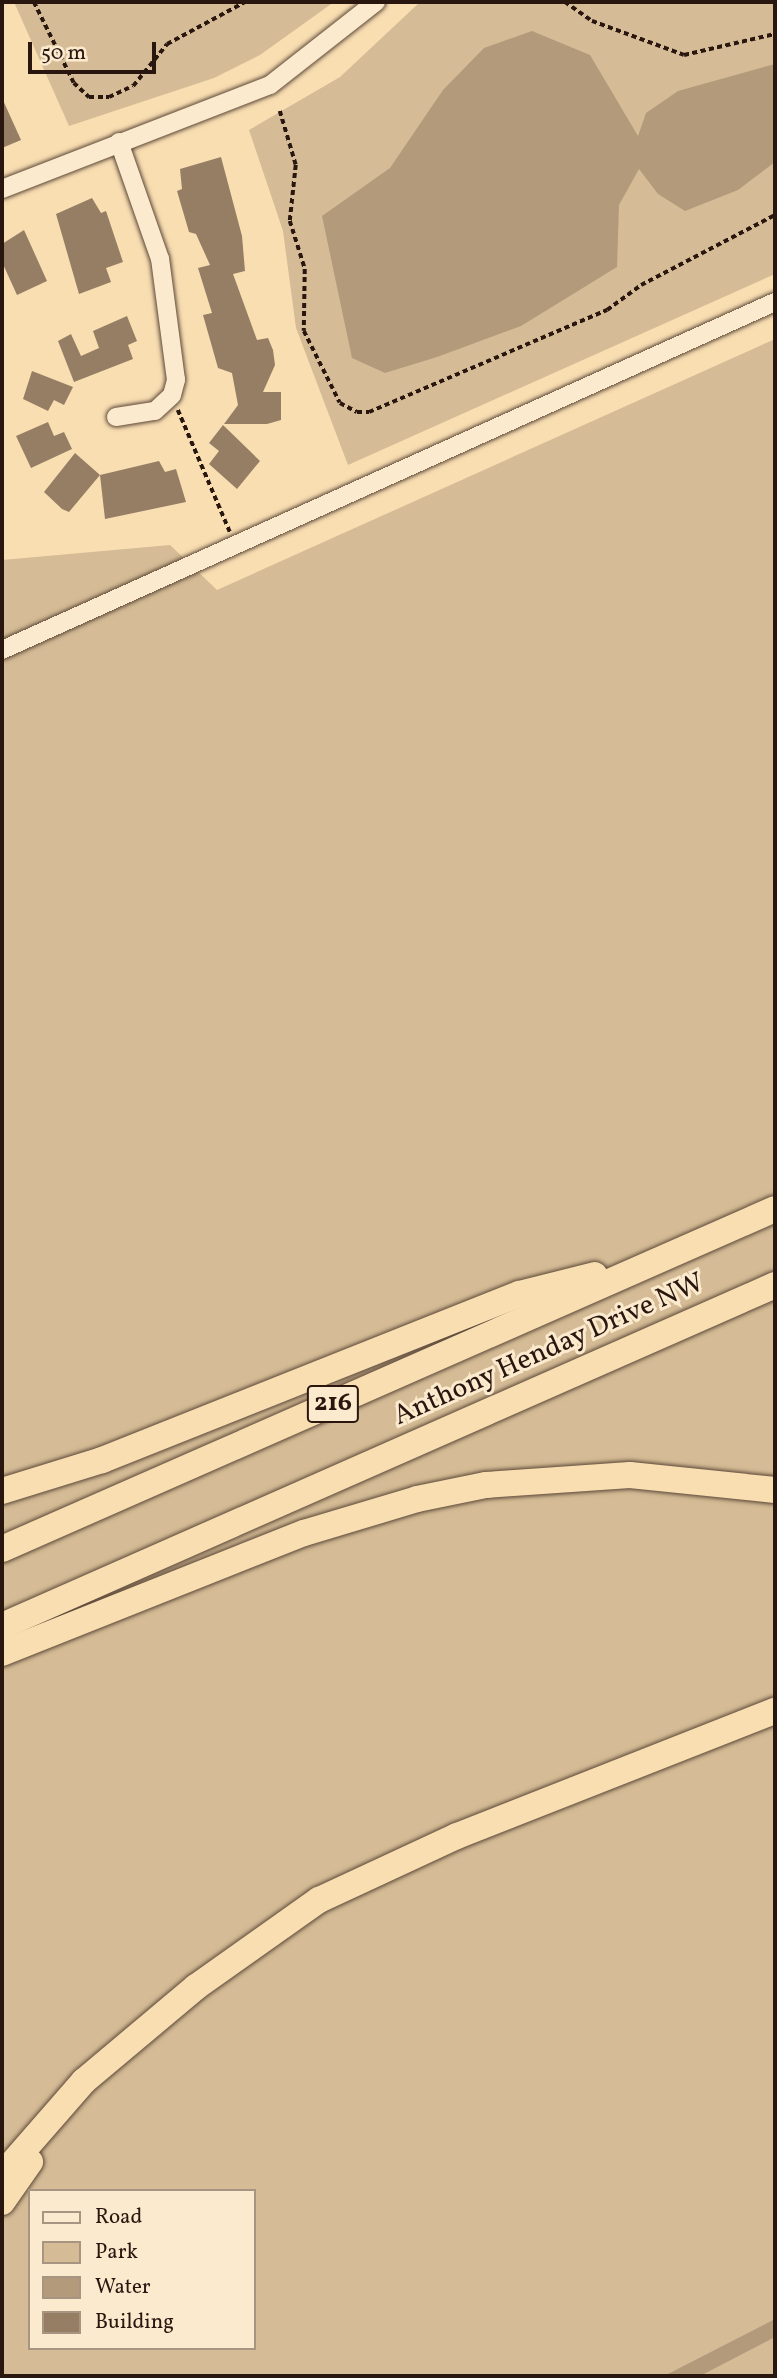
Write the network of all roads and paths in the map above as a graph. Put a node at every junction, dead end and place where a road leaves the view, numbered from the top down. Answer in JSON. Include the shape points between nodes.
{"nodes":[{"id":1,"x":34,"y":2,"type":"edge"},
{"id":2,"x":245,"y":2,"type":"edge"},
{"id":3,"x":376,"y":2,"type":"edge"},
{"id":4,"x":565,"y":2,"type":"edge"},
{"id":5,"x":775,"y":34,"type":"edge"},
{"id":6,"x":280,"y":111,"type":"dead end"},
{"id":7,"x":119,"y":142,"type":"junction"},
{"id":8,"x":2,"y":189,"type":"edge"},
{"id":9,"x":775,"y":215,"type":"edge"},
{"id":10,"x":775,"y":302,"type":"edge"},
{"id":11,"x":172,"y":396,"type":"junction"},
{"id":12,"x":116,"y":417,"type":"dead end"},
{"id":13,"x":235,"y":545,"type":"junction"},
{"id":14,"x":2,"y":650,"type":"edge"},
{"id":15,"x":775,"y":1209,"type":"edge"},
{"id":16,"x":664,"y":1258,"type":"junction"},
{"id":17,"x":775,"y":1285,"type":"edge"},
{"id":18,"x":775,"y":1490,"type":"edge"},
{"id":19,"x":2,"y":1491,"type":"edge"},
{"id":20,"x":2,"y":1549,"type":"edge"},
{"id":21,"x":2,"y":1626,"type":"edge"},
{"id":22,"x":2,"y":1653,"type":"edge"},
{"id":23,"x":775,"y":1711,"type":"edge"},
{"id":24,"x":159,"y":2017,"type":"junction"},
{"id":25,"x":2,"y":2175,"type":"edge"},
{"id":26,"x":2,"y":2202,"type":"edge"}],
"edges":[{"from":1,"to":2,"type":"path","via":[[74,83],[89,97],[109,97],[133,86],[167,44]]},
{"from":3,"to":7,"type":"street","via":[[270,85]]},
{"from":4,"to":5,"type":"path","via":[[592,21],[684,55]]},
{"from":6,"to":9,"type":"path","via":[[294,146],[290,221],[305,269],[307,342],[340,403],[357,412],[369,412],[607,310],[641,285]]},
{"from":7,"to":8,"type":"street"},
{"from":7,"to":11,"type":"street","via":[[160,259],[174,354]]},
{"from":10,"to":13,"type":"street"},
{"from":11,"to":12,"type":"street","via":[[155,411]]},
{"from":11,"to":13,"type":"path"},
{"from":13,"to":14,"type":"street"},
{"from":15,"to":16,"type":"highway","name":"Anthony Henday Drive NW","number":"216"},
{"from":16,"to":19,"type":"highway","via":[[519,1294],[102,1460]]},
{"from":16,"to":20,"type":"highway","name":"Anthony Henday Drive NW","number":"216"},
{"from":17,"to":21,"type":"highway","name":"Anthony Henday Drive NW","number":"216"},
{"from":18,"to":22,"type":"highway","via":[[630,1475],[486,1485],[417,1499],[304,1533]]},
{"from":23,"to":24,"type":"highway","via":[[377,1870],[273,1930]]},
{"from":24,"to":25,"type":"highway","via":[[84,2081]]},
{"from":24,"to":26,"type":"highway","via":[[36,2154]]}]}
